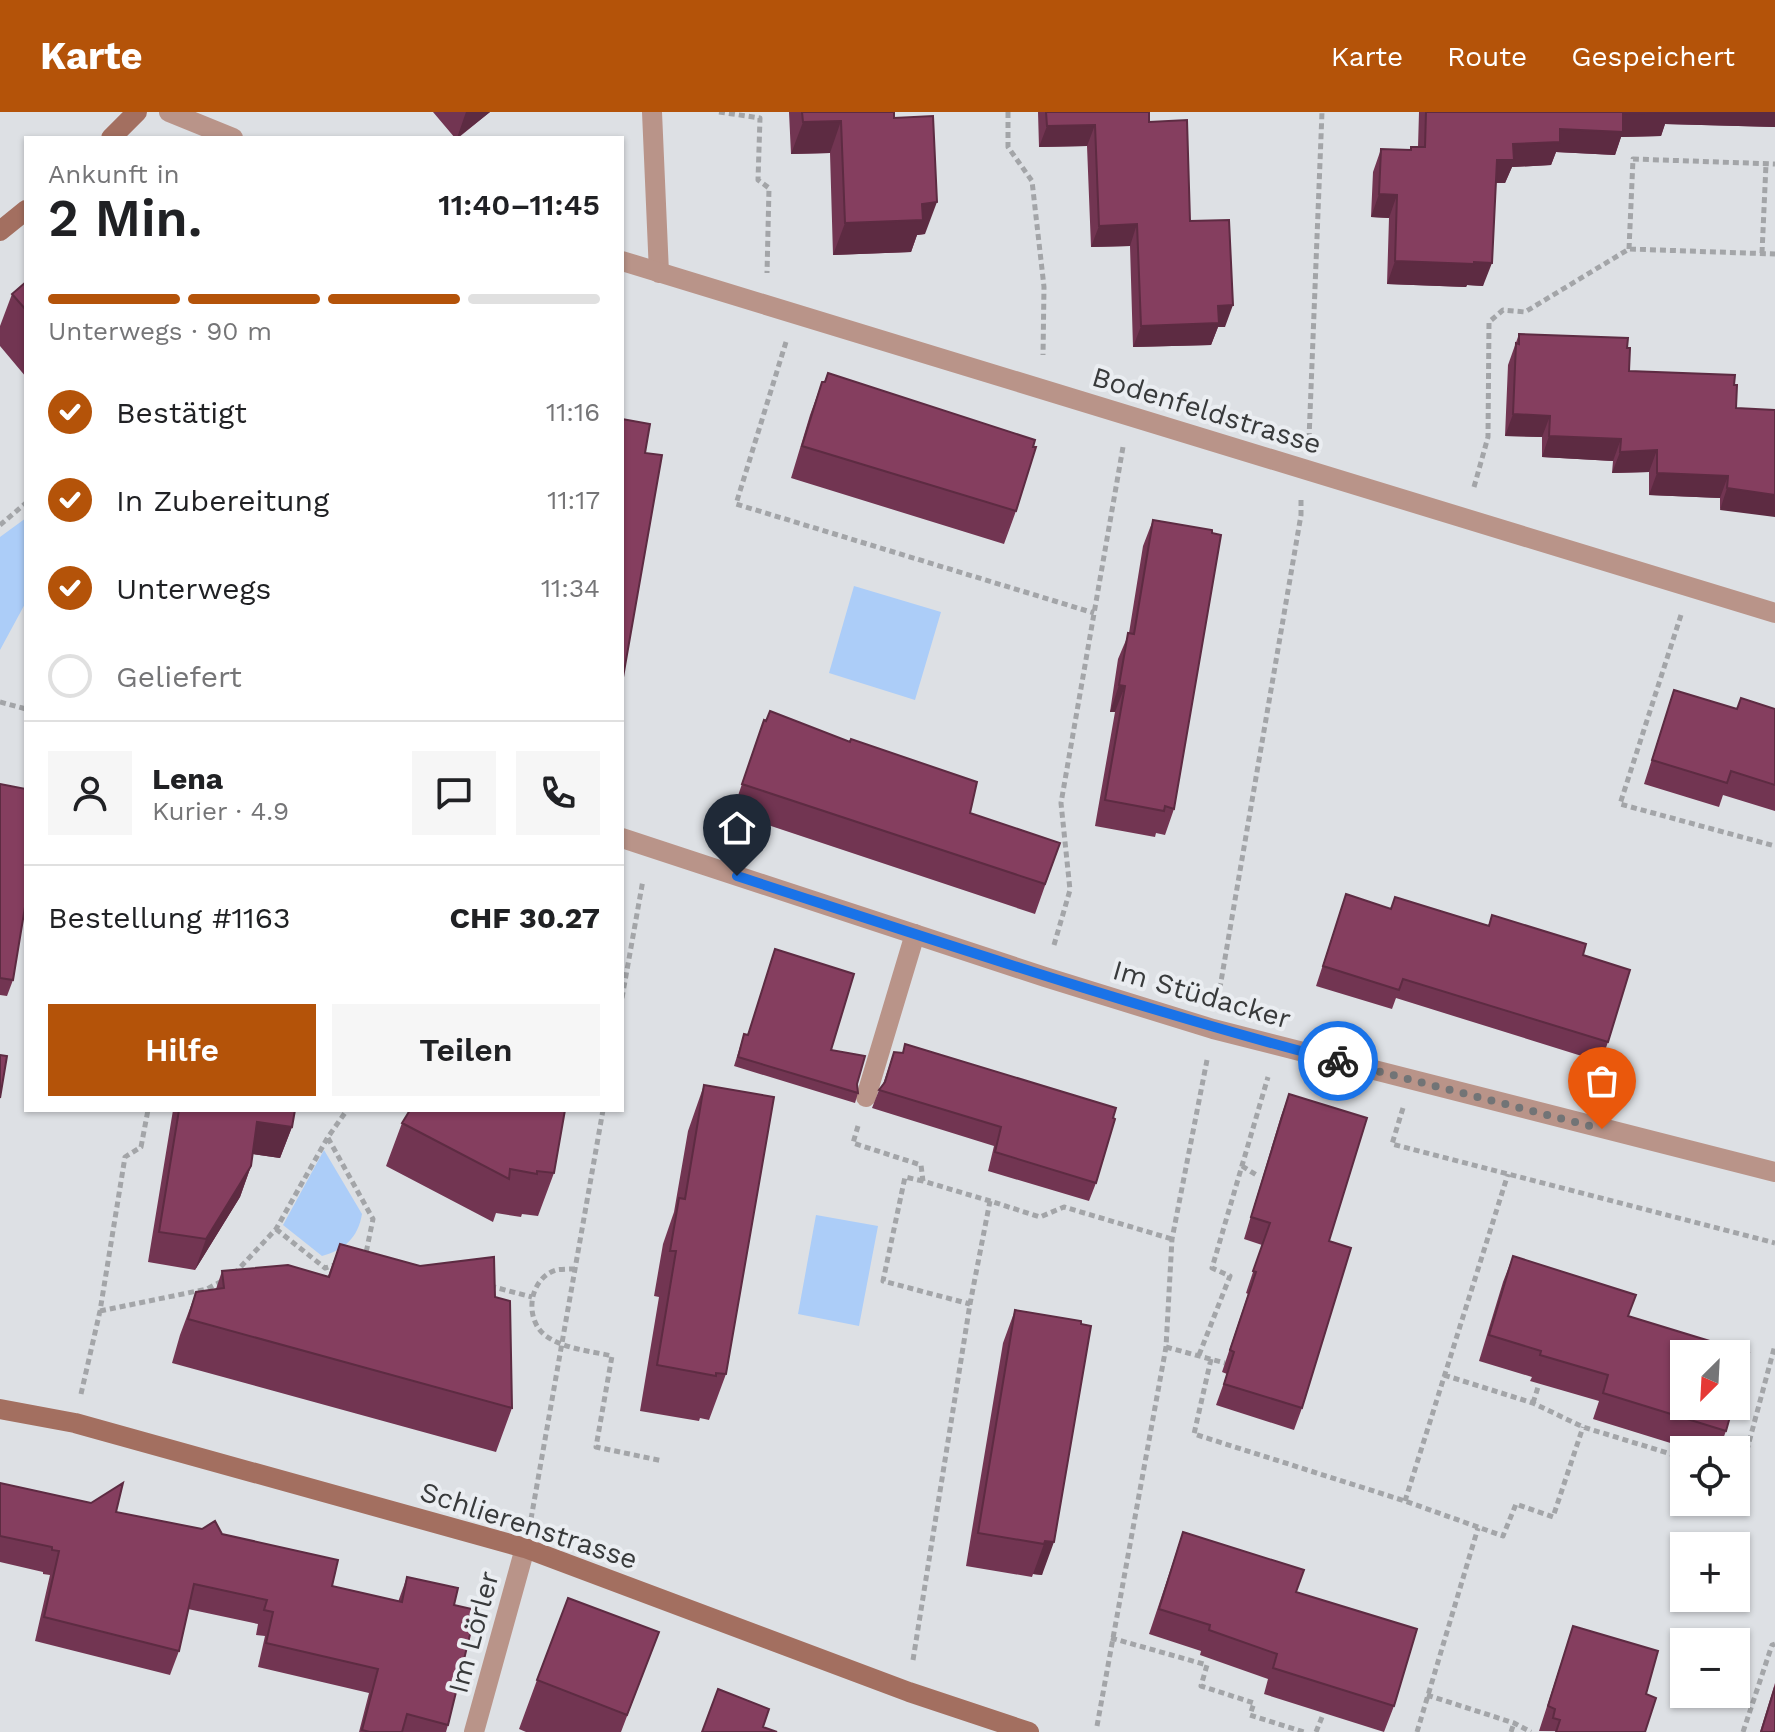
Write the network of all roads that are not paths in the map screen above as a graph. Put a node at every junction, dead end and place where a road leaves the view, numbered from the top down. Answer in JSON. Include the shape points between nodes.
{"nodes":[{"id":1,"x":137,"y":112,"type":"edge"},
{"id":2,"x":169,"y":112,"type":"edge"},
{"id":3,"x":652,"y":112,"type":"edge"},
{"id":4,"x":113,"y":136,"type":"edge"},
{"id":5,"x":228,"y":136,"type":"edge"},
{"id":6,"x":24,"y":212,"type":"edge"},
{"id":7,"x":0,"y":231,"type":"edge"},
{"id":8,"x":624,"y":262,"type":"edge"},
{"id":9,"x":659,"y":273,"type":"junction"},
{"id":10,"x":1775,"y":613,"type":"edge"},
{"id":11,"x":624,"y":839,"type":"edge"},
{"id":12,"x":915,"y":934,"type":"junction"},
{"id":13,"x":866,"y":1097,"type":"road end"},
{"id":14,"x":1775,"y":1172,"type":"edge"},
{"id":15,"x":0,"y":1409,"type":"edge"},
{"id":16,"x":525,"y":1548,"type":"junction"},
{"id":17,"x":474,"y":1732,"type":"edge"},
{"id":18,"x":1029,"y":1732,"type":"edge"}],
"edges":[{"from":1,"to":4,"type":"street"},
{"from":2,"to":5,"type":"street"},
{"from":3,"to":9,"type":"street"},
{"from":6,"to":7,"type":"street"},
{"from":8,"to":9,"type":"street","name":"Bodenfeldstrasse"},
{"from":9,"to":10,"type":"street","name":"Bodenfeldstrasse"},
{"from":11,"to":12,"type":"street","name":"Im Stüdacker"},
{"from":12,"to":13,"type":"street"},
{"from":12,"to":14,"type":"street","name":"Im Stüdacker","via":[[1213,1029]]},
{"from":15,"to":16,"type":"street","name":"Schlierenstrasse","via":[[75,1423]]},
{"from":16,"to":17,"type":"street","name":"Im Lörler"},
{"from":16,"to":18,"type":"street","name":"Schlierenstrasse"}]}
